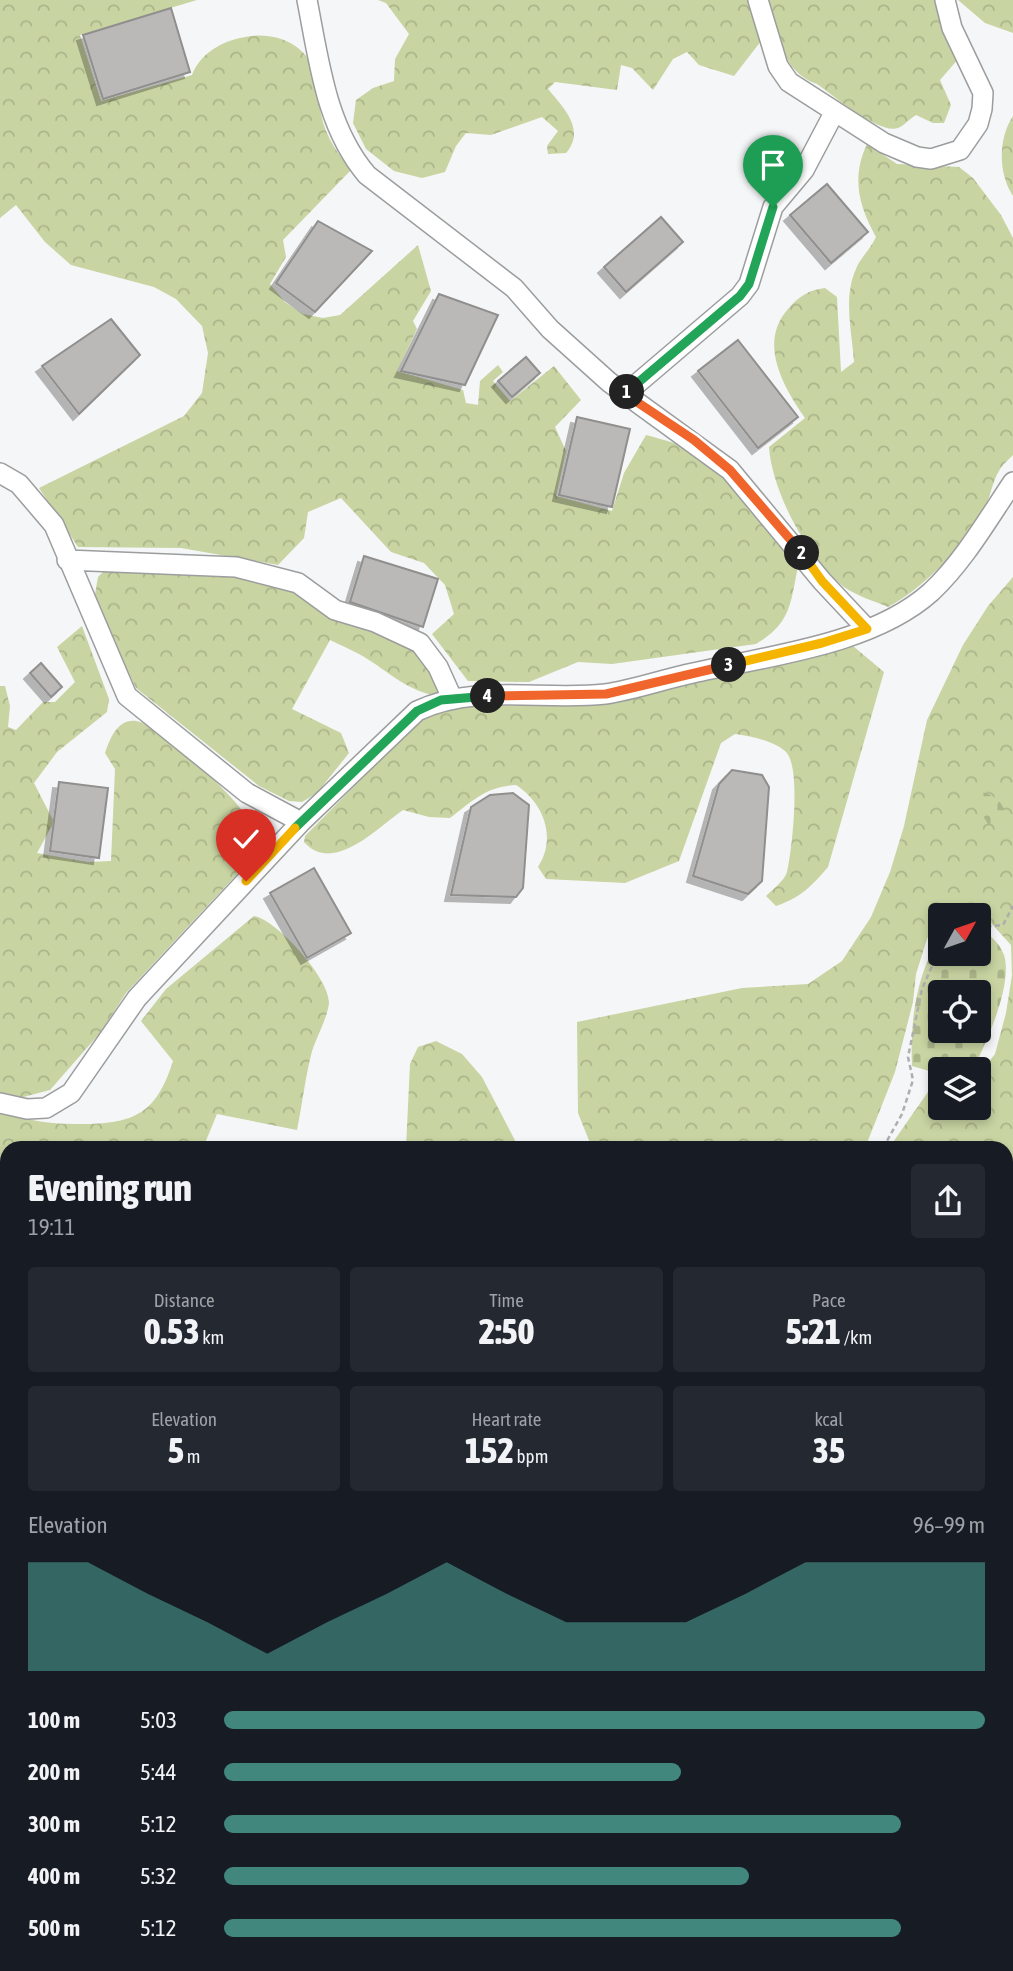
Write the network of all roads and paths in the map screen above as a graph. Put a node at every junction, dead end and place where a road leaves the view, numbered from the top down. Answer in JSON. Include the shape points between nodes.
{"nodes":[{"id":1,"x":307,"y":0,"type":"edge"},
{"id":2,"x":758,"y":0,"type":"edge"},
{"id":3,"x":945,"y":0,"type":"edge"},
{"id":4,"x":834,"y":113,"type":"junction"},
{"id":5,"x":625,"y":394,"type":"junction"},
{"id":6,"x":0,"y":473,"type":"edge"},
{"id":7,"x":1013,"y":482,"type":"edge"},
{"id":8,"x":68,"y":560,"type":"junction"},
{"id":9,"x":867,"y":629,"type":"junction"},
{"id":10,"x":452,"y":698,"type":"junction"},
{"id":11,"x":301,"y":822,"type":"junction"},
{"id":12,"x":1013,"y":906,"type":"edge"},
{"id":13,"x":991,"y":925,"type":"edge"},
{"id":14,"x":932,"y":966,"type":"edge"},
{"id":15,"x":0,"y":1103,"type":"edge"},
{"id":16,"x":887,"y":1141,"type":"edge"}],
"edges":[{"from":1,"to":5,"type":"street","via":[[336,127],[349,155],[366,175],[514,288],[577,355]]},
{"from":2,"to":4,"type":"street","via":[[783,77]]},
{"from":3,"to":4,"type":"street","via":[[952,27],[983,93],[978,124],[960,150],[932,159],[917,157]]},
{"from":4,"to":5,"type":"street","via":[[804,170],[773,207],[749,284]]},
{"from":5,"to":9,"type":"street","via":[[730,470]]},
{"from":6,"to":8,"type":"street","via":[[38,503],[54,525]]},
{"from":7,"to":9,"type":"street","via":[[960,559],[930,592]]},
{"from":8,"to":10,"type":"street","via":[[236,567],[298,583],[335,610],[388,626],[420,643]]},
{"from":8,"to":11,"type":"street","via":[[127,696],[247,793]]},
{"from":9,"to":10,"type":"street","via":[[606,694]]},
{"from":10,"to":11,"type":"street","via":[[417,711]]},
{"from":11,"to":15,"type":"street","via":[[137,998],[71,1093],[46,1108]]},
{"from":12,"to":13,"type":"path","via":[[1003,925]]},
{"from":14,"to":16,"type":"path","via":[[922,989],[908,1057],[913,1080]]}]}
